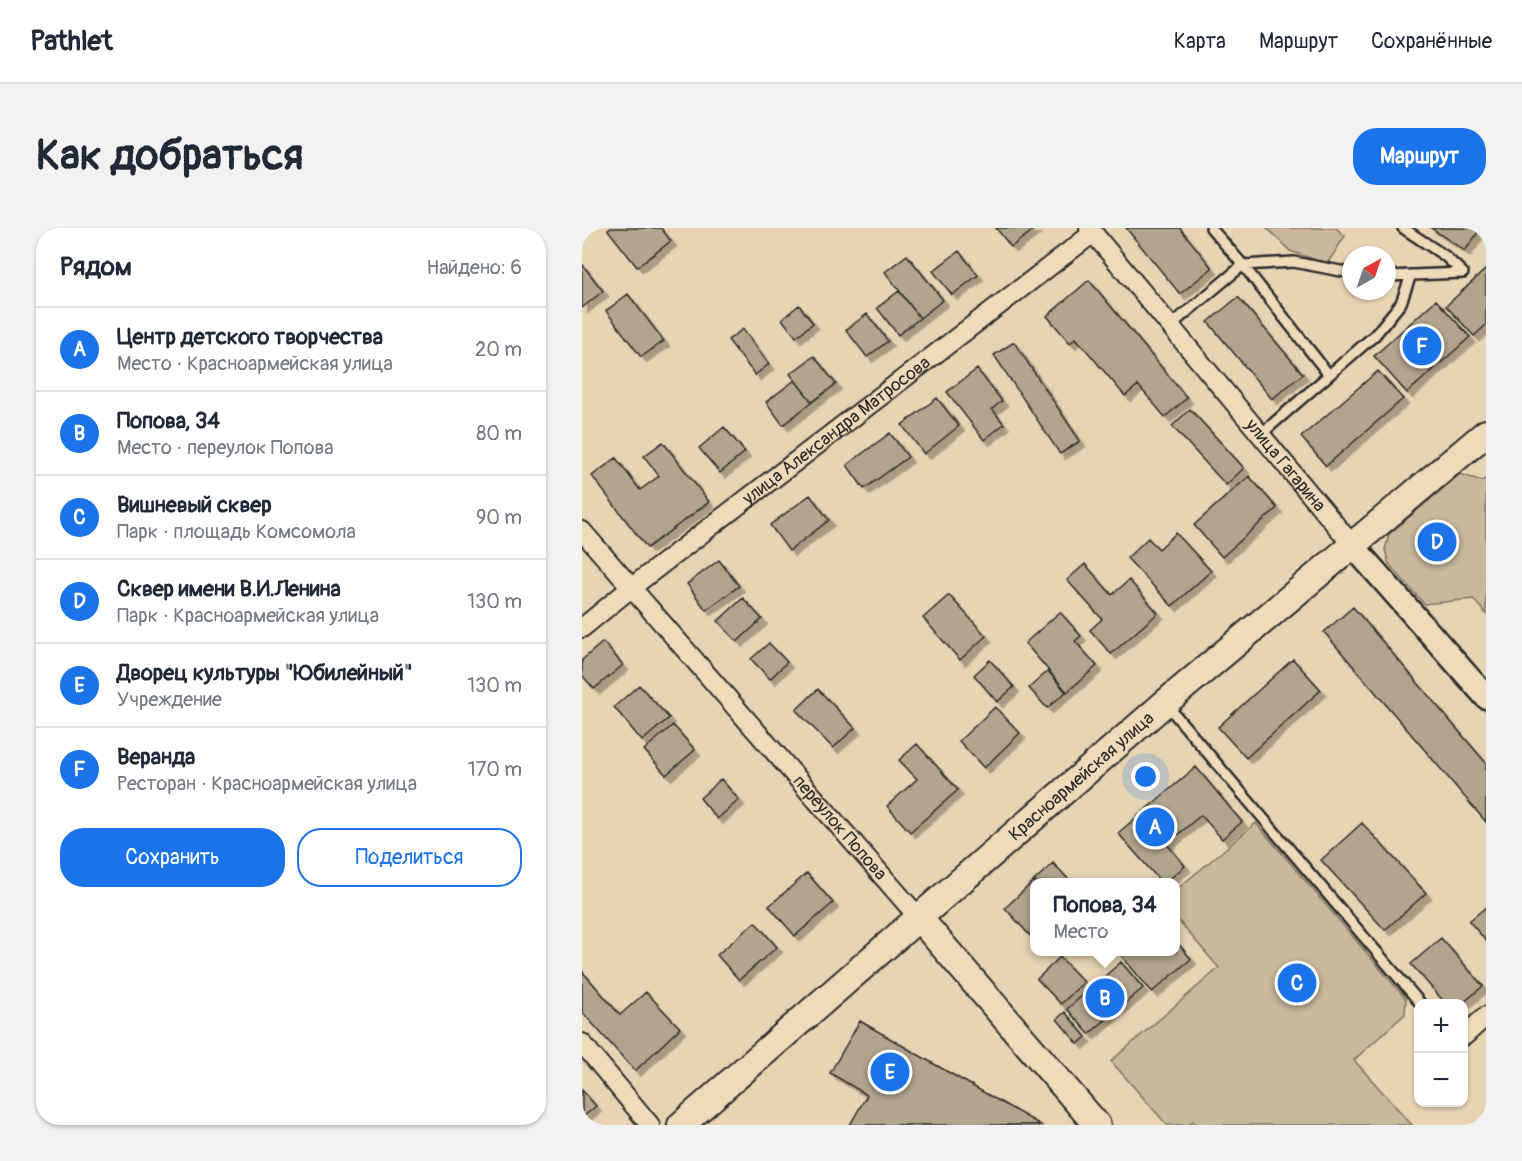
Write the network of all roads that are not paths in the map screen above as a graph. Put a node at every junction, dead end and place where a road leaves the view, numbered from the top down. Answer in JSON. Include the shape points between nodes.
{"nodes":[{"id":1,"x":1211,"y":228,"type":"edge"},
{"id":2,"x":1403,"y":228,"type":"edge"},
{"id":3,"x":1091,"y":231,"type":"edge"},
{"id":4,"x":1243,"y":265,"type":"junction"},
{"id":5,"x":1342,"y":271,"type":"edge"},
{"id":6,"x":1411,"y":275,"type":"junction"},
{"id":7,"x":1396,"y":276,"type":"edge"},
{"id":8,"x":1170,"y":326,"type":"junction"},
{"id":9,"x":1329,"y":375,"type":"junction"},
{"id":10,"x":1486,"y":433,"type":"edge"},
{"id":11,"x":1260,"y":435,"type":"junction"},
{"id":12,"x":582,"y":531,"type":"edge"},
{"id":13,"x":1353,"y":546,"type":"junction"},
{"id":14,"x":632,"y":587,"type":"junction"},
{"id":15,"x":582,"y":628,"type":"edge"},
{"id":16,"x":1486,"y":697,"type":"edge"},
{"id":17,"x":1165,"y":703,"type":"junction"},
{"id":18,"x":919,"y":918,"type":"junction"},
{"id":19,"x":1417,"y":999,"type":"edge"},
{"id":20,"x":1483,"y":1023,"type":"edge"},
{"id":21,"x":1468,"y":1033,"type":"edge"},
{"id":22,"x":582,"y":1043,"type":"edge"},
{"id":23,"x":650,"y":1125,"type":"edge"},
{"id":24,"x":681,"y":1125,"type":"edge"},
{"id":25,"x":1097,"y":1125,"type":"edge"}],
"edges":[{"from":1,"to":4,"type":"lane"},
{"from":2,"to":6,"type":"lane","via":[[1463,273]]},
{"from":3,"to":8,"type":"street","name":"улица Гагарина"},
{"from":3,"to":14,"type":"street","name":"улица Александра Матросова"},
{"from":4,"to":5,"type":"lane","via":[[1294,262]]},
{"from":4,"to":8,"type":"lane"},
{"from":4,"to":9,"type":"lane"},
{"from":6,"to":7,"type":"lane"},
{"from":6,"to":9,"type":"lane","via":[[1401,303],[1375,335]]},
{"from":8,"to":11,"type":"street","name":"улица Гагарина"},
{"from":9,"to":11,"type":"lane"},
{"from":10,"to":13,"type":"main road","name":"Красноармейская улица"},
{"from":11,"to":13,"type":"street","name":"улица Гагарина"},
{"from":12,"to":14,"type":"street","name":"переулок Попова"},
{"from":13,"to":16,"type":"street","name":"улица Гагарина"},
{"from":13,"to":17,"type":"main road","name":"Красноармейская улица"},
{"from":14,"to":15,"type":"street","name":"улица Александра Матросова"},
{"from":14,"to":18,"type":"street","name":"переулок Попова"},
{"from":17,"to":18,"type":"main road","name":"Красноармейская улица"},
{"from":17,"to":19,"type":"lane"},
{"from":18,"to":24,"type":"main road","name":"Красноармейская улица"},
{"from":18,"to":25,"type":"main road","name":"переулок Попова"},
{"from":20,"to":21,"type":"street"},
{"from":22,"to":23,"type":"street"}]}
